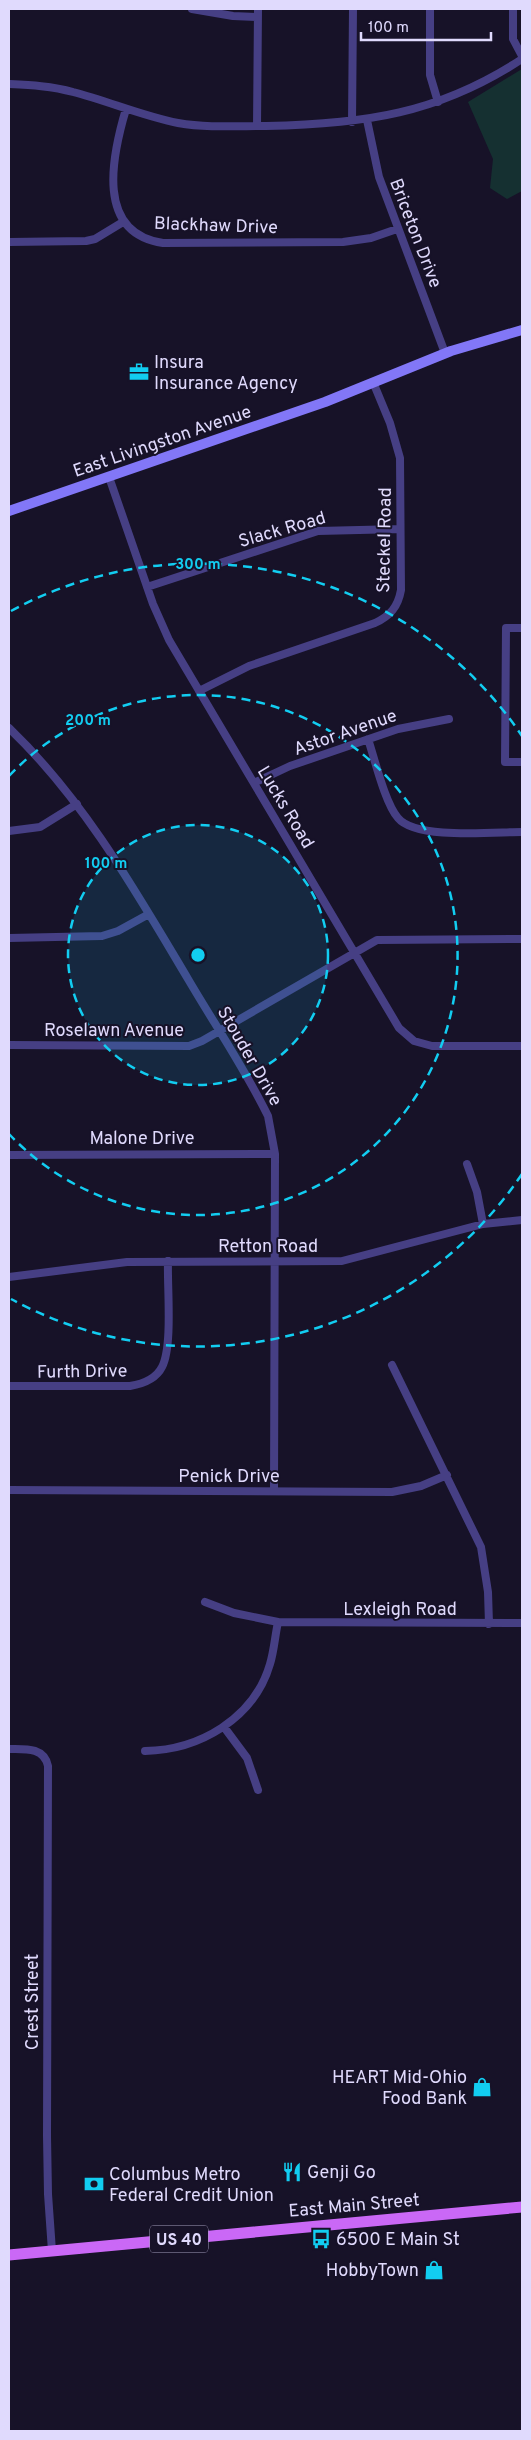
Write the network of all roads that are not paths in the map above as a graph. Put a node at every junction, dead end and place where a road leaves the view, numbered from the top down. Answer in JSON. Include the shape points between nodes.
{"nodes":[{"id":1,"x":192,"y":9,"type":"edge"},
{"id":2,"x":353,"y":9,"type":"edge"},
{"id":3,"x":430,"y":9,"type":"edge"},
{"id":4,"x":513,"y":9,"type":"edge"},
{"id":5,"x":258,"y":13,"type":"edge"},
{"id":6,"x":522,"y":58,"type":"edge"},
{"id":7,"x":9,"y":84,"type":"edge"},
{"id":8,"x":438,"y":102,"type":"junction"},
{"id":9,"x":126,"y":109,"type":"junction"},
{"id":10,"x":367,"y":120,"type":"junction"},
{"id":11,"x":352,"y":122,"type":"junction"},
{"id":12,"x":257,"y":126,"type":"junction"},
{"id":13,"x":123,"y":222,"type":"junction"},
{"id":14,"x":398,"y":229,"type":"junction"},
{"id":15,"x":9,"y":242,"type":"edge"},
{"id":16,"x":522,"y":330,"type":"edge"},
{"id":17,"x":445,"y":353,"type":"junction"},
{"id":18,"x":373,"y":382,"type":"junction"},
{"id":19,"x":109,"y":477,"type":"junction"},
{"id":20,"x":9,"y":511,"type":"edge"},
{"id":21,"x":400,"y":529,"type":"junction"},
{"id":22,"x":148,"y":587,"type":"junction"},
{"id":23,"x":522,"y":628,"type":"edge"},
{"id":24,"x":199,"y":690,"type":"junction"},
{"id":25,"x":449,"y":719,"type":"dead end"},
{"id":26,"x":9,"y":728,"type":"edge"},
{"id":27,"x":368,"y":739,"type":"junction"},
{"id":28,"x":522,"y":762,"type":"edge"},
{"id":29,"x":254,"y":783,"type":"junction"},
{"id":30,"x":77,"y":804,"type":"junction"},
{"id":31,"x":9,"y":831,"type":"edge"},
{"id":32,"x":522,"y":832,"type":"edge"},
{"id":33,"x":149,"y":914,"type":"junction"},
{"id":34,"x":9,"y":938,"type":"edge"},
{"id":35,"x":522,"y":939,"type":"edge"},
{"id":36,"x":354,"y":952,"type":"junction"},
{"id":37,"x":219,"y":1031,"type":"junction"},
{"id":38,"x":9,"y":1045,"type":"edge"},
{"id":39,"x":522,"y":1046,"type":"edge"},
{"id":40,"x":9,"y":1154,"type":"edge"},
{"id":41,"x":275,"y":1154,"type":"junction"},
{"id":42,"x":467,"y":1164,"type":"dead end"},
{"id":43,"x":522,"y":1220,"type":"edge"},
{"id":44,"x":483,"y":1224,"type":"junction"},
{"id":45,"x":168,"y":1261,"type":"junction"},
{"id":46,"x":275,"y":1261,"type":"junction"},
{"id":47,"x":9,"y":1278,"type":"edge"},
{"id":48,"x":392,"y":1365,"type":"dead end"},
{"id":49,"x":9,"y":1386,"type":"edge"},
{"id":50,"x":447,"y":1475,"type":"junction"},
{"id":51,"x":9,"y":1490,"type":"edge"},
{"id":52,"x":274,"y":1492,"type":"junction"},
{"id":53,"x":205,"y":1602,"type":"dead end"},
{"id":54,"x":278,"y":1622,"type":"junction"},
{"id":55,"x":522,"y":1623,"type":"edge"},
{"id":56,"x":489,"y":1624,"type":"junction"},
{"id":57,"x":224,"y":1727,"type":"junction"},
{"id":58,"x":9,"y":1749,"type":"edge"},
{"id":59,"x":145,"y":1751,"type":"dead end"},
{"id":60,"x":258,"y":1790,"type":"dead end"},
{"id":61,"x":522,"y":2207,"type":"edge"},
{"id":62,"x":52,"y":2250,"type":"junction"},
{"id":63,"x":9,"y":2254,"type":"edge"}],
"edges":[{"from":1,"to":5,"type":"street","via":[[233,16]]},
{"from":2,"to":11,"type":"street"},
{"from":3,"to":8,"type":"street","via":[[430,75]]},
{"from":4,"to":6,"type":"street","via":[[513,39]]},
{"from":5,"to":12,"type":"street"},
{"from":6,"to":8,"type":"street","via":[[478,85]]},
{"from":7,"to":9,"type":"street","via":[[56,88]]},
{"from":8,"to":10,"type":"street"},
{"from":9,"to":12,"type":"street","via":[[199,126]]},
{"from":9,"to":13,"type":"street","via":[[118,134],[114,174],[116,208]]},
{"from":10,"to":11,"type":"street"},
{"from":10,"to":14,"type":"street","name":"Briceton Drive","via":[[374,163]]},
{"from":11,"to":12,"type":"street"},
{"from":13,"to":14,"type":"street","name":"Blackhaw Drive","via":[[141,237],[162,242],[343,242],[372,238]]},
{"from":13,"to":15,"type":"street","via":[[86,241]]},
{"from":14,"to":17,"type":"street","name":"Briceton Drive"},
{"from":16,"to":17,"type":"main road","name":"East Livingston Avenue","via":[[493,336]]},
{"from":17,"to":18,"type":"main road","name":"East Livingston Avenue"},
{"from":18,"to":19,"type":"main road","name":"East Livingston Avenue","via":[[325,402]]},
{"from":18,"to":21,"type":"street","name":"Steckel Road","via":[[400,458]]},
{"from":19,"to":20,"type":"main road","name":"East Livingston Avenue"},
{"from":19,"to":22,"type":"street","name":"Lucks Road"},
{"from":21,"to":22,"type":"street","name":"Slack Road","via":[[318,531]]},
{"from":21,"to":24,"type":"street","name":"Steckel Road","via":[[400,597],[388,616],[375,624],[249,666]]},
{"from":22,"to":24,"type":"street","name":"Lucks Road","via":[[160,622]]},
{"from":23,"to":28,"type":"street","via":[[506,628],[505,762]]},
{"from":24,"to":29,"type":"street","name":"Lucks Road"},
{"from":25,"to":27,"type":"street","name":"Astor Avenue","via":[[417,724]]},
{"from":26,"to":30,"type":"street","name":"Stouder Drive"},
{"from":27,"to":29,"type":"street","name":"Astor Avenue","via":[[290,766]]},
{"from":27,"to":32,"type":"street","via":[[392,809],[407,826],[429,832]]},
{"from":29,"to":36,"type":"street","name":"Lucks Road"},
{"from":30,"to":31,"type":"street","via":[[40,827]]},
{"from":30,"to":33,"type":"street","name":"Stouder Drive","via":[[117,860]]},
{"from":33,"to":34,"type":"street","via":[[102,936]]},
{"from":33,"to":37,"type":"street","name":"Stouder Drive"},
{"from":35,"to":36,"type":"street","name":"Roselawn Avenue","via":[[386,939],[367,944]]},
{"from":36,"to":37,"type":"street","name":"Roselawn Avenue"},
{"from":36,"to":39,"type":"street","name":"Lucks Road","via":[[399,1028],[414,1041],[432,1046]]},
{"from":37,"to":38,"type":"street","name":"Roselawn Avenue","via":[[196,1044],[179,1046]]},
{"from":37,"to":41,"type":"street","name":"Stouder Drive","via":[[268,1116]]},
{"from":40,"to":41,"type":"street","name":"Malone Drive"},
{"from":41,"to":46,"type":"street","name":"Stouder Drive"},
{"from":42,"to":44,"type":"street"},
{"from":43,"to":44,"type":"street","name":"Retton Road"},
{"from":44,"to":46,"type":"street","name":"Retton Road","via":[[348,1260]]},
{"from":45,"to":46,"type":"street","name":"Retton Road"},
{"from":45,"to":47,"type":"street","name":"Retton Road","via":[[103,1263]]},
{"from":45,"to":49,"type":"street","name":"Furth Drive","via":[[167,1346],[157,1374],[139,1385],[130,1386]]},
{"from":46,"to":52,"type":"street","name":"Stouder Drive"},
{"from":48,"to":50,"type":"street"},
{"from":50,"to":52,"type":"street","name":"Penick Drive","via":[[408,1490]]},
{"from":50,"to":56,"type":"street","via":[[482,1553]]},
{"from":51,"to":52,"type":"street","name":"Penick Drive"},
{"from":53,"to":54,"type":"street","name":"Lexleigh Road","via":[[234,1613]]},
{"from":54,"to":56,"type":"street","name":"Lexleigh Road"},
{"from":54,"to":57,"type":"street","via":[[270,1666],[264,1680],[247,1706]]},
{"from":55,"to":56,"type":"street","name":"Lexleigh Road"},
{"from":57,"to":59,"type":"street","via":[[187,1746]]},
{"from":57,"to":60,"type":"street","via":[[247,1758]]},
{"from":58,"to":62,"type":"street","name":"Crest Street","via":[[32,1750],[43,1755],[48,1766],[47,2136]]},
{"from":61,"to":62,"type":"main road","name":"East Main Street","number":"US 40"},
{"from":62,"to":63,"type":"main road","name":"East Main Street","number":"US 40"}]}
